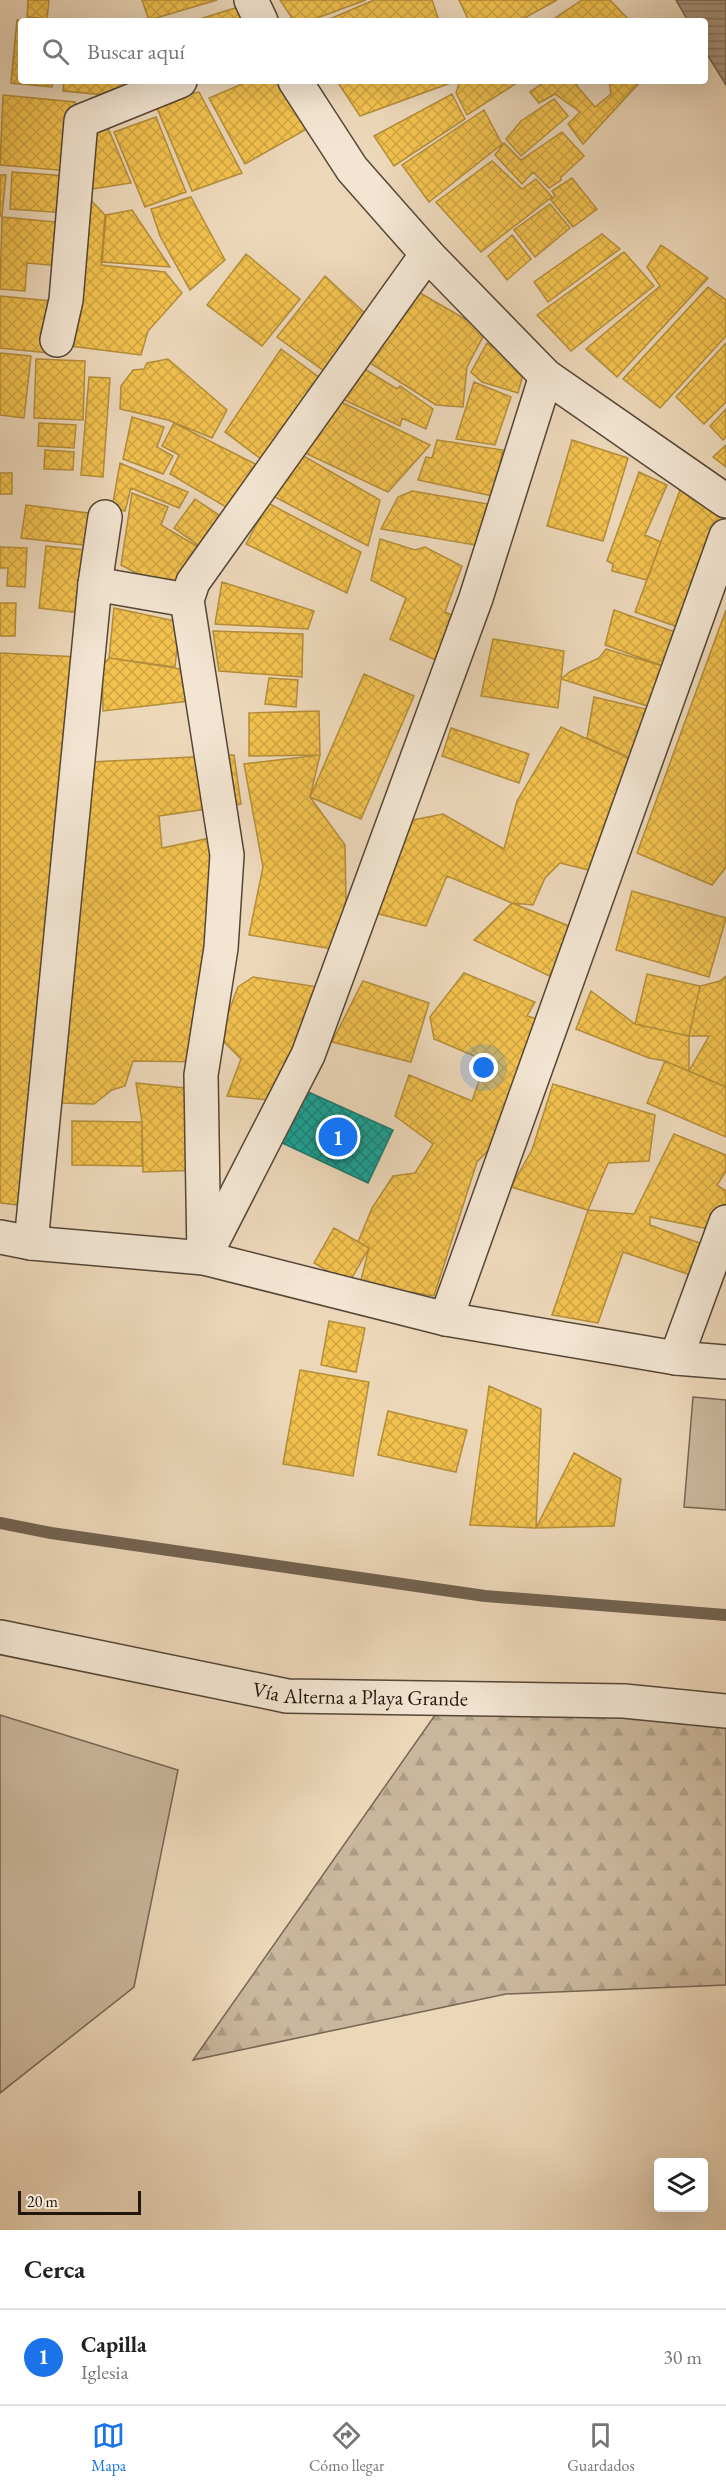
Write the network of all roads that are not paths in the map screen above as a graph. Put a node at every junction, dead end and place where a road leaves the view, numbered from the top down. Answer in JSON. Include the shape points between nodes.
{"nodes":[{"id":1,"x":251,"y":0,"type":"edge"},
{"id":2,"x":260,"y":18,"type":"edge"},
{"id":3,"x":173,"y":84,"type":"edge"},
{"id":4,"x":297,"y":84,"type":"edge"},
{"id":5,"x":428,"y":254,"type":"junction"},
{"id":6,"x":57,"y":340,"type":"dead end"},
{"id":7,"x":546,"y":376,"type":"junction"},
{"id":8,"x":726,"y":501,"type":"edge"},
{"id":9,"x":105,"y":517,"type":"dead end"},
{"id":10,"x":726,"y":536,"type":"edge"},
{"id":11,"x":95,"y":584,"type":"junction"},
{"id":12,"x":187,"y":600,"type":"junction"},
{"id":13,"x":726,"y":1222,"type":"edge"},
{"id":14,"x":16,"y":1240,"type":"edge"},
{"id":15,"x":204,"y":1258,"type":"junction"},
{"id":16,"x":446,"y":1319,"type":"junction"},
{"id":17,"x":676,"y":1358,"type":"junction"},
{"id":18,"x":726,"y":1362,"type":"edge"},
{"id":19,"x":0,"y":1637,"type":"edge"},
{"id":20,"x":726,"y":1710,"type":"edge"}],
"edges":[{"from":1,"to":2,"type":"street"},
{"from":3,"to":6,"type":"street","via":[[81,121],[66,300]]},
{"from":4,"to":5,"type":"street","via":[[352,170]]},
{"from":5,"to":7,"type":"street"},
{"from":5,"to":12,"type":"street","via":[[193,582]]},
{"from":7,"to":8,"type":"street"},
{"from":7,"to":15,"type":"street","via":[[476,598],[308,1055]]},
{"from":9,"to":11,"type":"street"},
{"from":10,"to":16,"type":"street"},
{"from":11,"to":12,"type":"street"},
{"from":11,"to":14,"type":"street"},
{"from":12,"to":15,"type":"street","via":[[227,855],[221,948],[201,1075]]},
{"from":13,"to":17,"type":"street"},
{"from":14,"to":15,"type":"street"},
{"from":15,"to":16,"type":"street"},
{"from":16,"to":17,"type":"street"},
{"from":17,"to":18,"type":"street"},
{"from":19,"to":20,"type":"street","name":"Vía Alterna a Playa Grande","via":[[286,1696],[624,1701]]}]}
